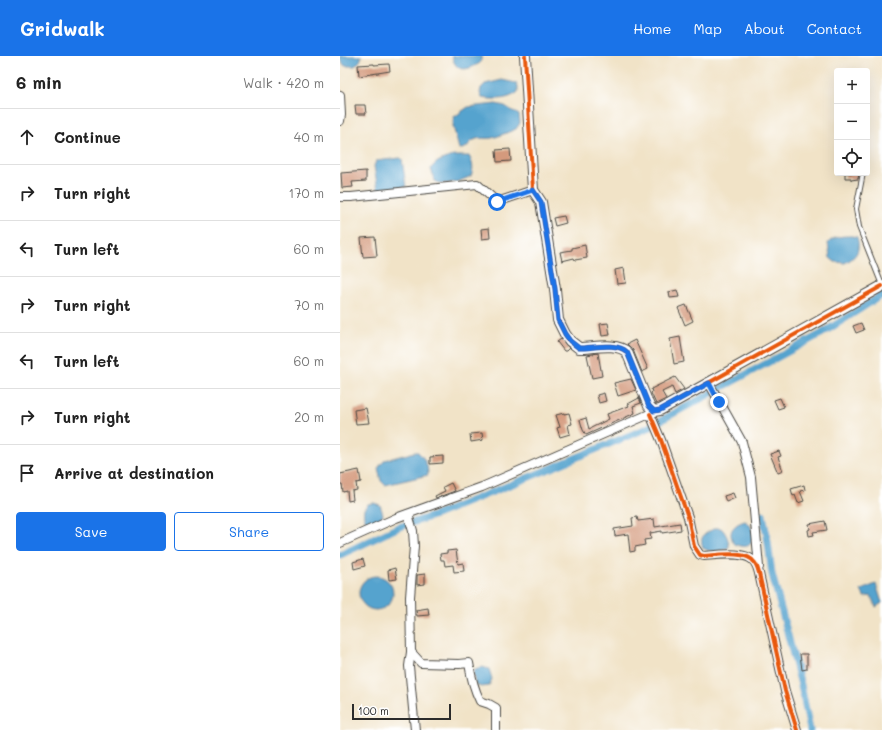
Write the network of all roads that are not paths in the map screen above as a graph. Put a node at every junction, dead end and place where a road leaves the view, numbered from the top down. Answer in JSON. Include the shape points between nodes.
{"nodes":[{"id":1,"x":525,"y":56,"type":"edge"},
{"id":2,"x":340,"y":95,"type":"edge"},
{"id":3,"x":340,"y":121,"type":"edge"},
{"id":4,"x":862,"y":176,"type":"edge"},
{"id":5,"x":533,"y":190,"type":"junction"},
{"id":6,"x":340,"y":197,"type":"edge"},
{"id":7,"x":882,"y":285,"type":"edge"},
{"id":8,"x":709,"y":383,"type":"junction"},
{"id":9,"x":653,"y":413,"type":"junction"},
{"id":10,"x":408,"y":514,"type":"junction"},
{"id":11,"x":340,"y":543,"type":"edge"},
{"id":12,"x":760,"y":576,"type":"junction"},
{"id":13,"x":411,"y":652,"type":"junction"},
{"id":14,"x":415,"y":730,"type":"edge"},
{"id":15,"x":496,"y":730,"type":"edge"},
{"id":16,"x":797,"y":730,"type":"edge"}],
"edges":[{"from":1,"to":5,"type":"street"},
{"from":2,"to":3,"type":"street"},
{"from":4,"to":7,"type":"lane","via":[[856,209],[859,227]]},
{"from":5,"to":6,"type":"street","via":[[497,202],[477,184]]},
{"from":5,"to":9,"type":"street","via":[[541,202],[558,320],[565,334],[579,348],[623,348]]},
{"from":7,"to":8,"type":"street"},
{"from":8,"to":9,"type":"street"},
{"from":8,"to":12,"type":"street","via":[[742,442],[751,477]]},
{"from":9,"to":10,"type":"street","via":[[482,487]]},
{"from":9,"to":12,"type":"street","via":[[698,553],[700,556],[745,555],[755,562]]},
{"from":10,"to":11,"type":"street"},
{"from":10,"to":13,"type":"street","via":[[414,546],[410,597]]},
{"from":12,"to":16,"type":"street","via":[[785,691]]},
{"from":13,"to":14,"type":"street","via":[[409,666]]},
{"from":13,"to":15,"type":"street","via":[[421,664],[469,663],[470,676],[480,701],[496,708]]}]}
